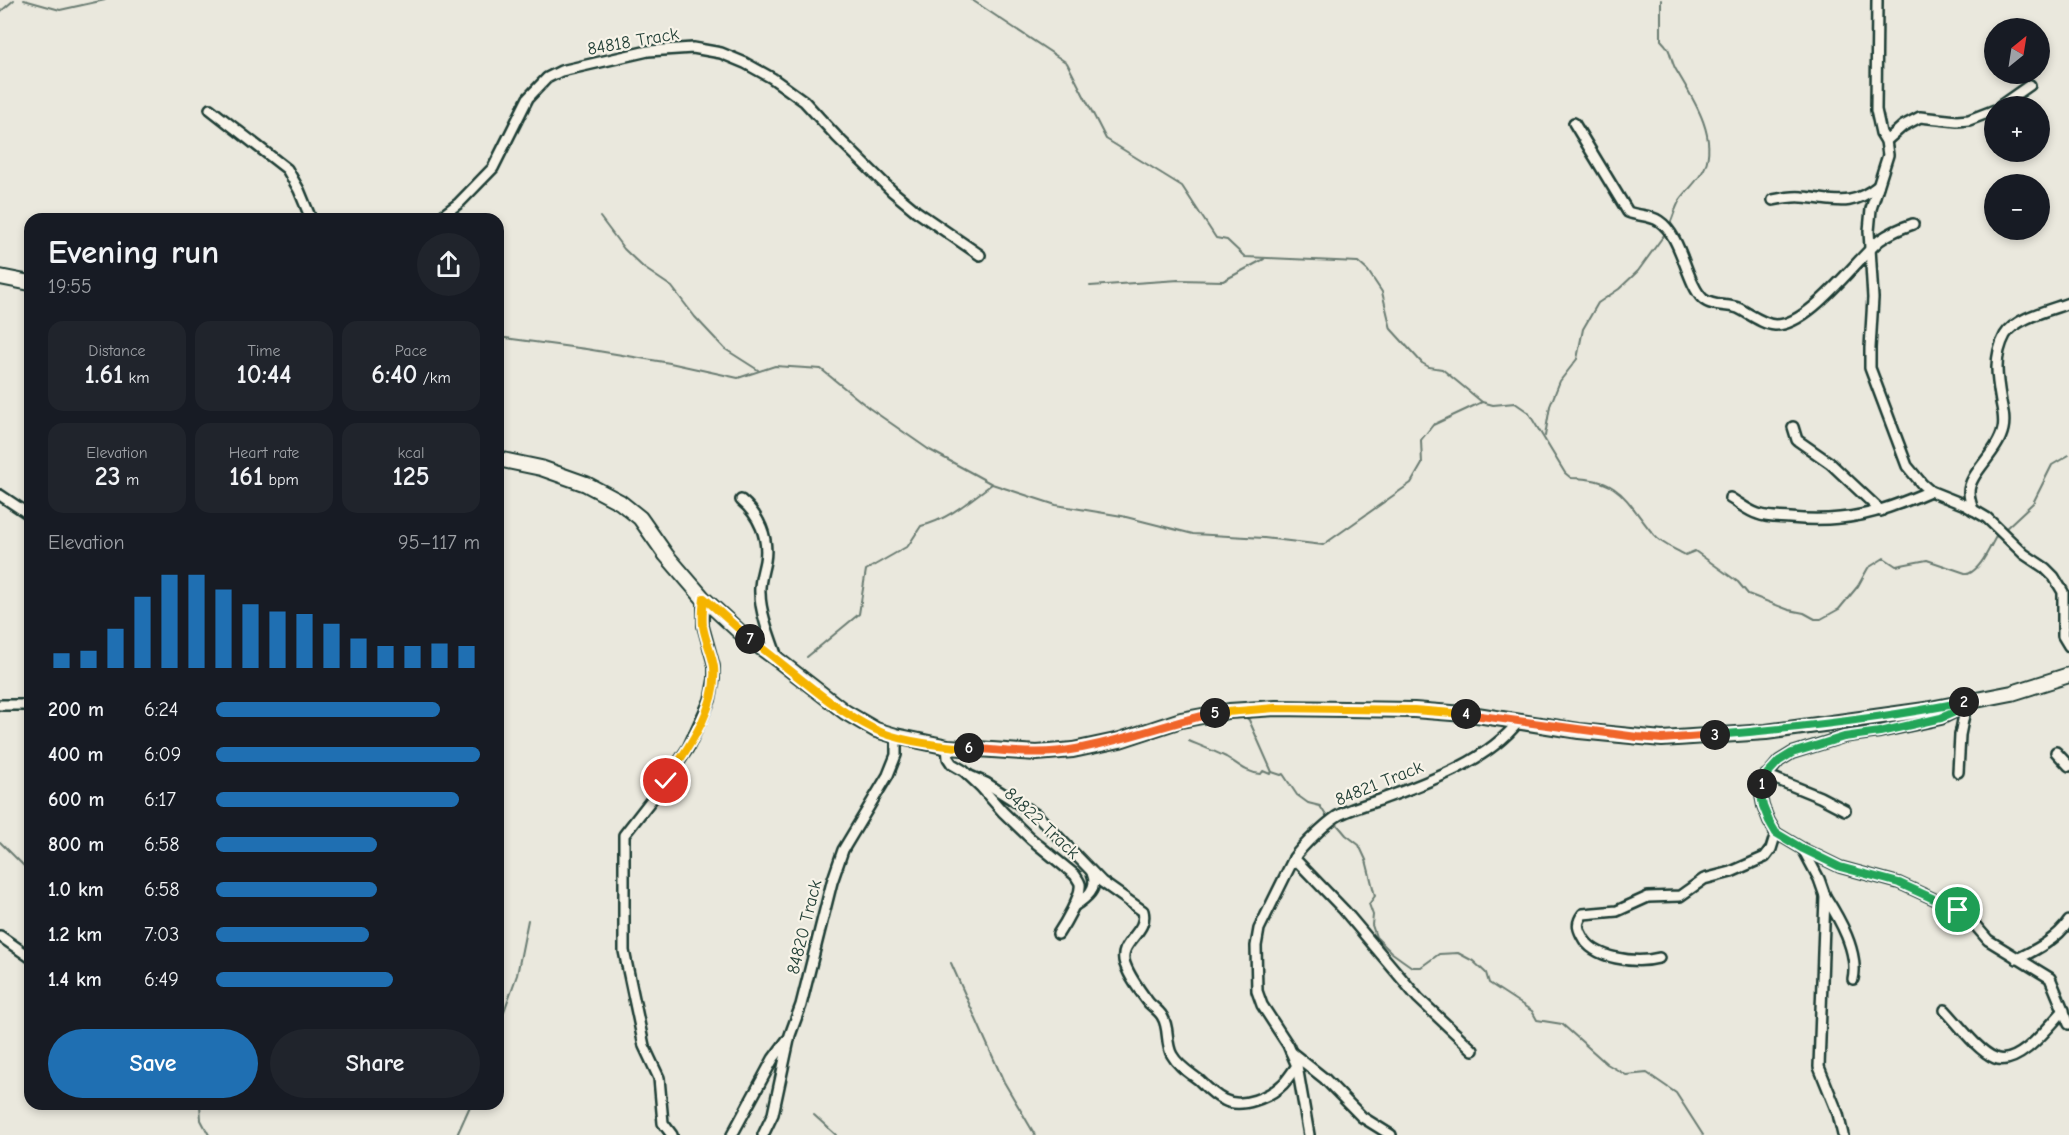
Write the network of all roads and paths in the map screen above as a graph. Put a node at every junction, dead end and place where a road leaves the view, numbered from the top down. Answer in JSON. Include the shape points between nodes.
{"nodes":[{"id":1,"x":1877,"y":0,"type":"edge"},
{"id":2,"x":2030,"y":84,"type":"dead end"},
{"id":3,"x":2014,"y":96,"type":"edge"},
{"id":4,"x":210,"y":109,"type":"dead end"},
{"id":5,"x":1984,"y":114,"type":"edge"},
{"id":6,"x":1574,"y":123,"type":"dead end"},
{"id":7,"x":1886,"y":141,"type":"junction"},
{"id":8,"x":1880,"y":185,"type":"junction"},
{"id":9,"x":1773,"y":200,"type":"dead end"},
{"id":10,"x":309,"y":213,"type":"edge"},
{"id":11,"x":446,"y":213,"type":"edge"},
{"id":12,"x":1913,"y":224,"type":"dead end"},
{"id":13,"x":1870,"y":250,"type":"junction"},
{"id":14,"x":980,"y":255,"type":"dead end"},
{"id":15,"x":0,"y":277,"type":"edge"},
{"id":16,"x":24,"y":282,"type":"edge"},
{"id":17,"x":2069,"y":303,"type":"edge"},
{"id":18,"x":1793,"y":427,"type":"dead end"},
{"id":19,"x":504,"y":460,"type":"edge"},
{"id":20,"x":1930,"y":491,"type":"junction"},
{"id":21,"x":0,"y":495,"type":"edge"},
{"id":22,"x":1730,"y":498,"type":"dead end"},
{"id":23,"x":741,"y":500,"type":"dead end"},
{"id":24,"x":1973,"y":510,"type":"junction"},
{"id":25,"x":24,"y":511,"type":"edge"},
{"id":26,"x":1881,"y":511,"type":"junction"},
{"id":27,"x":704,"y":598,"type":"junction"},
{"id":28,"x":2069,"y":646,"type":"edge"},
{"id":29,"x":778,"y":660,"type":"junction"},
{"id":30,"x":2069,"y":675,"type":"edge"},
{"id":31,"x":1976,"y":700,"type":"junction"},
{"id":32,"x":0,"y":705,"type":"edge"},
{"id":33,"x":24,"y":705,"type":"edge"},
{"id":34,"x":1965,"y":710,"type":"junction"},
{"id":35,"x":1519,"y":721,"type":"junction"},
{"id":36,"x":896,"y":736,"type":"junction"},
{"id":37,"x":947,"y":746,"type":"junction"},
{"id":38,"x":2056,"y":752,"type":"dead end"},
{"id":39,"x":2069,"y":766,"type":"edge"},
{"id":40,"x":1958,"y":772,"type":"dead end"},
{"id":41,"x":1766,"y":775,"type":"junction"},
{"id":42,"x":970,"y":776,"type":"junction"},
{"id":43,"x":1845,"y":810,"type":"dead end"},
{"id":44,"x":1776,"y":833,"type":"junction"},
{"id":45,"x":1803,"y":849,"type":"junction"},
{"id":46,"x":1294,"y":858,"type":"junction"},
{"id":47,"x":1092,"y":873,"type":"junction"},
{"id":48,"x":1825,"y":896,"type":"junction"},
{"id":49,"x":1074,"y":906,"type":"junction"},
{"id":50,"x":2069,"y":921,"type":"edge"},
{"id":51,"x":1058,"y":934,"type":"dead end"},
{"id":52,"x":0,"y":936,"type":"edge"},
{"id":53,"x":24,"y":953,"type":"edge"},
{"id":54,"x":1659,"y":958,"type":"dead end"},
{"id":55,"x":2017,"y":959,"type":"junction"},
{"id":56,"x":1852,"y":979,"type":"dead end"},
{"id":57,"x":1945,"y":1010,"type":"dead end"},
{"id":58,"x":2064,"y":1010,"type":"junction"},
{"id":59,"x":2069,"y":1024,"type":"edge"},
{"id":60,"x":790,"y":1035,"type":"junction"},
{"id":61,"x":1473,"y":1050,"type":"dead end"},
{"id":62,"x":1292,"y":1052,"type":"junction"},
{"id":63,"x":1297,"y":1066,"type":"junction"},
{"id":64,"x":672,"y":1135,"type":"edge"},
{"id":65,"x":732,"y":1135,"type":"edge"},
{"id":66,"x":763,"y":1135,"type":"edge"},
{"id":67,"x":1309,"y":1135,"type":"edge"},
{"id":68,"x":1390,"y":1135,"type":"edge"},
{"id":69,"x":1843,"y":1135,"type":"edge"}],
"edges":[{"from":1,"to":7,"type":"street","via":[[1876,110]]},
{"from":2,"to":3,"type":"street"},
{"from":4,"to":10,"type":"street","via":[[287,169]]},
{"from":5,"to":7,"type":"street","via":[[1957,121],[1920,117]]},
{"from":6,"to":13,"type":"street","via":[[1628,212],[1660,221],[1668,231],[1706,302],[1733,306],[1768,323],[1784,323],[1819,302]]},
{"from":7,"to":8,"type":"street","via":[[1888,155]]},
{"from":8,"to":9,"type":"street","via":[[1844,202],[1801,197]]},
{"from":8,"to":13,"type":"street","via":[[1871,209]]},
{"from":11,"to":14,"type":"street","name":"84818 Track","via":[[493,168],[528,98],[547,78],[561,71],[648,51],[693,48],[745,63],[796,95],[908,205]]},
{"from":12,"to":13,"type":"street","via":[[1892,233]]},
{"from":13,"to":20,"type":"street","via":[[1874,298],[1870,368],[1907,466]]},
{"from":15,"to":16,"type":"street"},
{"from":17,"to":24,"type":"street","via":[[2013,325],[2005,334],[1996,372],[2004,426],[1999,443],[1970,486]]},
{"from":18,"to":26,"type":"street","via":[[1797,440],[1836,469]]},
{"from":19,"to":27,"type":"street","via":[[541,468],[620,501],[640,518]]},
{"from":20,"to":24,"type":"street"},
{"from":20,"to":26,"type":"street"},
{"from":21,"to":25,"type":"street"},
{"from":22,"to":26,"type":"street","via":[[1768,516],[1833,520]]},
{"from":23,"to":29,"type":"street","via":[[750,508],[765,537],[760,605]]},
{"from":24,"to":28,"type":"street","via":[[2054,577],[2063,592],[2063,636]]},
{"from":27,"to":29,"type":"street","via":[[742,634]]},
{"from":27,"to":64,"type":"street","via":[[703,626],[714,666],[710,700],[688,748],[624,835],[624,951],[644,1046],[660,1078],[663,1123]]},
{"from":29,"to":36,"type":"street","via":[[844,712]]},
{"from":30,"to":31,"type":"street"},
{"from":31,"to":34,"type":"street"},
{"from":31,"to":35,"type":"street","via":[[1766,732],[1662,739]]},
{"from":32,"to":33,"type":"street"},
{"from":34,"to":40,"type":"street"},
{"from":34,"to":41,"type":"street","via":[[1792,753]]},
{"from":35,"to":37,"type":"street","via":[[1414,710],[1275,708],[1181,720],[1073,750],[1037,753]]},
{"from":35,"to":46,"type":"street","name":"84821 Track","via":[[1503,740],[1470,761],[1340,814]]},
{"from":36,"to":37,"type":"street"},
{"from":36,"to":60,"type":"street","name":"84820 Track","via":[[896,755],[888,775],[843,850],[835,871]]},
{"from":37,"to":42,"type":"street","name":"84822 Track","via":[[952,764]]},
{"from":38,"to":39,"type":"street"},
{"from":41,"to":43,"type":"street"},
{"from":41,"to":44,"type":"street","via":[[1760,790]]},
{"from":42,"to":47,"type":"street","via":[[1038,816]]},
{"from":42,"to":49,"type":"street","name":"84822 Track","via":[[1016,826],[1075,875],[1080,891]]},
{"from":44,"to":45,"type":"street"},
{"from":44,"to":54,"type":"street","via":[[1765,857],[1704,879],[1680,896],[1648,897],[1617,910],[1584,914],[1579,919],[1582,937],[1595,952],[1631,960]]},
{"from":45,"to":48,"type":"street"},
{"from":45,"to":55,"type":"street","via":[[1840,867],[1917,890],[1958,910],[1988,940]]},
{"from":46,"to":61,"type":"street","via":[[1418,998]]},
{"from":46,"to":62,"type":"street","name":"84821 Track","via":[[1259,929],[1256,970],[1262,1005]]},
{"from":47,"to":49,"type":"street","via":[[1093,889]]},
{"from":47,"to":63,"type":"street","via":[[1143,911],[1142,925],[1123,953],[1124,963],[1167,1025],[1169,1048],[1178,1063],[1228,1102],[1266,1096],[1282,1085]]},
{"from":48,"to":56,"type":"street","via":[[1855,962]]},
{"from":48,"to":69,"type":"street","via":[[1819,1068]]},
{"from":49,"to":51,"type":"street","name":"84822 Track"},
{"from":50,"to":55,"type":"street","via":[[2054,937]]},
{"from":52,"to":53,"type":"street"},
{"from":55,"to":58,"type":"street","via":[[2050,978]]},
{"from":57,"to":58,"type":"street","via":[[1993,1058],[2001,1060],[2022,1052]]},
{"from":58,"to":59,"type":"street"},
{"from":60,"to":65,"type":"street"},
{"from":60,"to":66,"type":"street","name":"84820 Track","via":[[773,1114]]},
{"from":62,"to":63,"type":"street","name":"84821 Track"},
{"from":62,"to":68,"type":"street","via":[[1362,1117]]},
{"from":63,"to":67,"type":"street","name":"84821 Track"}]}
